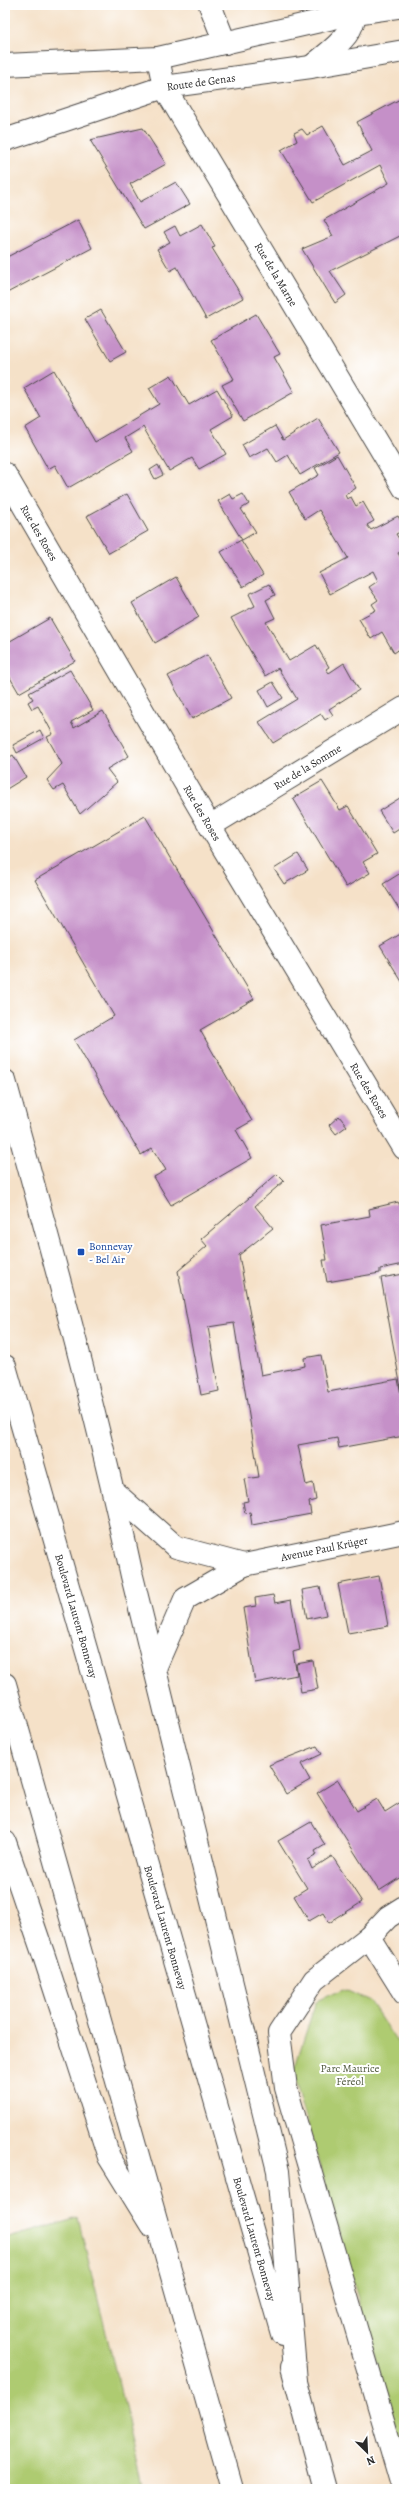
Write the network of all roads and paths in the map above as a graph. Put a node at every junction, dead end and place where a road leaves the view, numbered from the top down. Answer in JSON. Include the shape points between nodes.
{"nodes":[{"id":1,"x":210,"y":5,"type":"edge"},
{"id":2,"x":404,"y":6,"type":"edge"},
{"id":3,"x":354,"y":9,"type":"edge"},
{"id":4,"x":224,"y":43,"type":"junction"},
{"id":5,"x":404,"y":51,"type":"edge"},
{"id":6,"x":158,"y":58,"type":"junction"},
{"id":7,"x":6,"y":64,"type":"edge"},
{"id":8,"x":311,"y":67,"type":"junction"},
{"id":9,"x":164,"y":87,"type":"junction"},
{"id":10,"x":5,"y":140,"type":"edge"},
{"id":11,"x":5,"y":474,"type":"edge"},
{"id":12,"x":404,"y":488,"type":"edge"},
{"id":13,"x":404,"y":708,"type":"edge"},
{"id":14,"x":210,"y":826,"type":"junction"},
{"id":15,"x":5,"y":1081,"type":"edge"},
{"id":16,"x":404,"y":1148,"type":"edge"},
{"id":17,"x":5,"y":1366,"type":"edge"},
{"id":18,"x":114,"y":1492,"type":"junction"},
{"id":19,"x":404,"y":1532,"type":"edge"},
{"id":20,"x":244,"y":1565,"type":"junction"},
{"id":21,"x":155,"y":1668,"type":"junction"},
{"id":22,"x":5,"y":1684,"type":"edge"},
{"id":23,"x":5,"y":1842,"type":"edge"},
{"id":24,"x":404,"y":1907,"type":"edge"},
{"id":25,"x":369,"y":1937,"type":"junction"},
{"id":26,"x":404,"y":1993,"type":"edge"},
{"id":27,"x":164,"y":2247,"type":"junction"},
{"id":28,"x":296,"y":2381,"type":"junction"},
{"id":29,"x":232,"y":2489,"type":"edge"},
{"id":30,"x":325,"y":2489,"type":"edge"},
{"id":31,"x":403,"y":2489,"type":"edge"}],
"edges":[{"from":1,"to":4,"type":"main road"},
{"from":2,"to":3,"type":"main road"},
{"from":3,"to":4,"type":"main road"},
{"from":3,"to":8,"type":"main road","via":[[350,31]]},
{"from":4,"to":6,"type":"main road"},
{"from":5,"to":8,"type":"main road","name":"Route de Genas"},
{"from":6,"to":7,"type":"main road"},
{"from":6,"to":9,"type":"main road","name":"Rue de la Marne"},
{"from":8,"to":9,"type":"main road","name":"Route de Genas"},
{"from":9,"to":10,"type":"main road","name":"Route de Genas"},
{"from":9,"to":12,"type":"main road","name":"Rue de la Marne"},
{"from":11,"to":14,"type":"main road","name":"Rue des Roses"},
{"from":13,"to":14,"type":"main road","name":"Rue de la Somme"},
{"from":14,"to":16,"type":"main road","name":"Rue des Roses"},
{"from":15,"to":18,"type":"main road"},
{"from":17,"to":28,"type":"main road","name":"Boulevard Laurent Bonnevay"},
{"from":18,"to":20,"type":"main road","via":[[176,1547]]},
{"from":18,"to":21,"type":"main road"},
{"from":19,"to":20,"type":"main road","name":"Avenue Paul Krüger"},
{"from":20,"to":21,"type":"main road","via":[[185,1598]]},
{"from":21,"to":28,"type":"main road","via":[[278,2171]]},
{"from":22,"to":27,"type":"main road"},
{"from":23,"to":27,"type":"main road","via":[[109,2157]]},
{"from":24,"to":25,"type":"main road","via":[[388,1917]]},
{"from":25,"to":26,"type":"main road"},
{"from":25,"to":31,"type":"main road","via":[[314,1980],[279,2033],[286,2088]]},
{"from":27,"to":29,"type":"main road"},
{"from":28,"to":30,"type":"main road","name":"Boulevard Laurent Bonnevay"}]}
